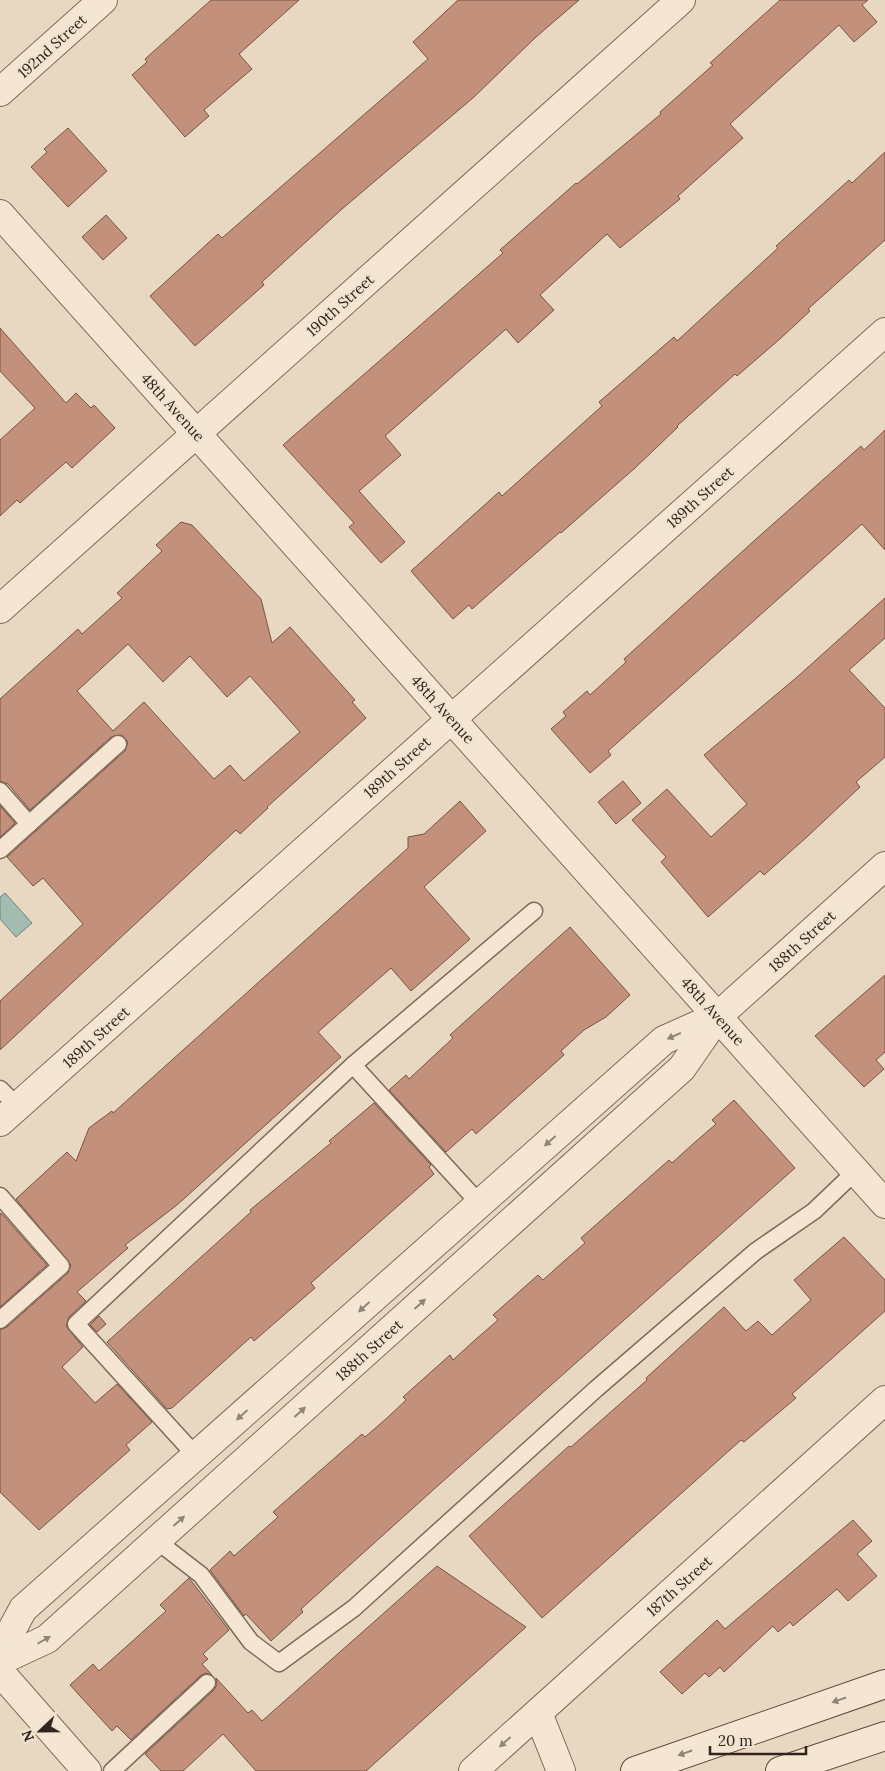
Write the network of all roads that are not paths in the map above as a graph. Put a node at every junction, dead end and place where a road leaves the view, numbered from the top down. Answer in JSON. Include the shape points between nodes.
{"nodes":[{"id":1,"x":103,"y":0,"type":"edge"},
{"id":2,"x":680,"y":0,"type":"edge"},
{"id":3,"x":0,"y":92,"type":"edge"},
{"id":4,"x":0,"y":214,"type":"edge"},
{"id":5,"x":885,"y":332,"type":"edge"},
{"id":6,"x":196,"y":434,"type":"junction"},
{"id":7,"x":0,"y":609,"type":"edge"},
{"id":8,"x":452,"y":718,"type":"junction"},
{"id":9,"x":118,"y":744,"type":"dead end"},
{"id":10,"x":0,"y":791,"type":"edge"},
{"id":11,"x":29,"y":824,"type":"junction"},
{"id":12,"x":0,"y":850,"type":"edge"},
{"id":13,"x":885,"y":866,"type":"edge"},
{"id":14,"x":534,"y":911,"type":"dead end"},
{"id":15,"x":718,"y":1016,"type":"junction"},
{"id":16,"x":353,"y":1065,"type":"junction"},
{"id":17,"x":6,"y":1106,"type":"edge"},
{"id":18,"x":856,"y":1171,"type":"junction"},
{"id":19,"x":0,"y":1196,"type":"edge"},
{"id":20,"x":480,"y":1204,"type":"junction"},
{"id":21,"x":885,"y":1204,"type":"edge"},
{"id":22,"x":0,"y":1320,"type":"edge"},
{"id":23,"x":885,"y":1400,"type":"edge"},
{"id":24,"x":196,"y":1456,"type":"junction"},
{"id":25,"x":157,"y":1541,"type":"junction"},
{"id":26,"x":0,"y":1652,"type":"edge"},
{"id":27,"x":0,"y":1661,"type":"edge"},
{"id":28,"x":0,"y":1672,"type":"edge"},
{"id":29,"x":207,"y":1683,"type":"dead end"},
{"id":30,"x":885,"y":1684,"type":"edge"},
{"id":31,"x":538,"y":1713,"type":"junction"},
{"id":32,"x":885,"y":1736,"type":"edge"},
{"id":33,"x":86,"y":1771,"type":"edge"},
{"id":34,"x":112,"y":1771,"type":"edge"},
{"id":35,"x":473,"y":1771,"type":"edge"},
{"id":36,"x":561,"y":1771,"type":"edge"},
{"id":37,"x":635,"y":1771,"type":"edge"},
{"id":38,"x":780,"y":1771,"type":"edge"}],
"edges":[{"from":1,"to":3,"type":"street","name":"192nd Street"},
{"from":2,"to":6,"type":"street","name":"190th Street"},
{"from":4,"to":6,"type":"street","name":"48th Avenue"},
{"from":5,"to":8,"type":"street","name":"189th Street"},
{"from":6,"to":7,"type":"street","name":"190th Street"},
{"from":6,"to":8,"type":"street","name":"48th Avenue"},
{"from":8,"to":15,"type":"street","name":"48th Avenue"},
{"from":8,"to":17,"type":"street","name":"189th Street"},
{"from":9,"to":11,"type":"lane"},
{"from":10,"to":11,"type":"lane"},
{"from":11,"to":12,"type":"lane"},
{"from":13,"to":15,"type":"street","name":"188th Street"},
{"from":14,"to":16,"type":"lane"},
{"from":15,"to":18,"type":"street","name":"48th Avenue"},
{"from":15,"to":20,"type":"street","name":"188th Street","one_way":true,"via":[[664,1040]]},
{"from":25,"to":15,"type":"street","name":"188th Street","one_way":true,"via":[[682,1068]]},
{"from":16,"to":20,"type":"lane"},
{"from":16,"to":24,"type":"lane","via":[[76,1324]]},
{"from":18,"to":21,"type":"street","name":"48th Avenue"},
{"from":18,"to":25,"type":"lane","via":[[814,1211],[756,1251],[589,1395],[354,1608],[279,1663],[251,1642],[201,1575]]},
{"from":19,"to":22,"type":"lane","via":[[61,1266]]},
{"from":20,"to":24,"type":"street","name":"188th Street","one_way":true},
{"from":23,"to":31,"type":"street","name":"187th Street"},
{"from":24,"to":26,"type":"street","name":"188th Street","via":[[23,1609]]},
{"from":27,"to":25,"type":"street","name":"188th Street","one_way":true,"via":[[47,1639]]},
{"from":28,"to":33,"type":"street"},
{"from":29,"to":34,"type":"lane"},
{"from":30,"to":37,"type":"street","one_way":true},
{"from":31,"to":35,"type":"street","name":"187th Street","one_way":true},
{"from":31,"to":36,"type":"street"},
{"from":32,"to":38,"type":"street"}]}
